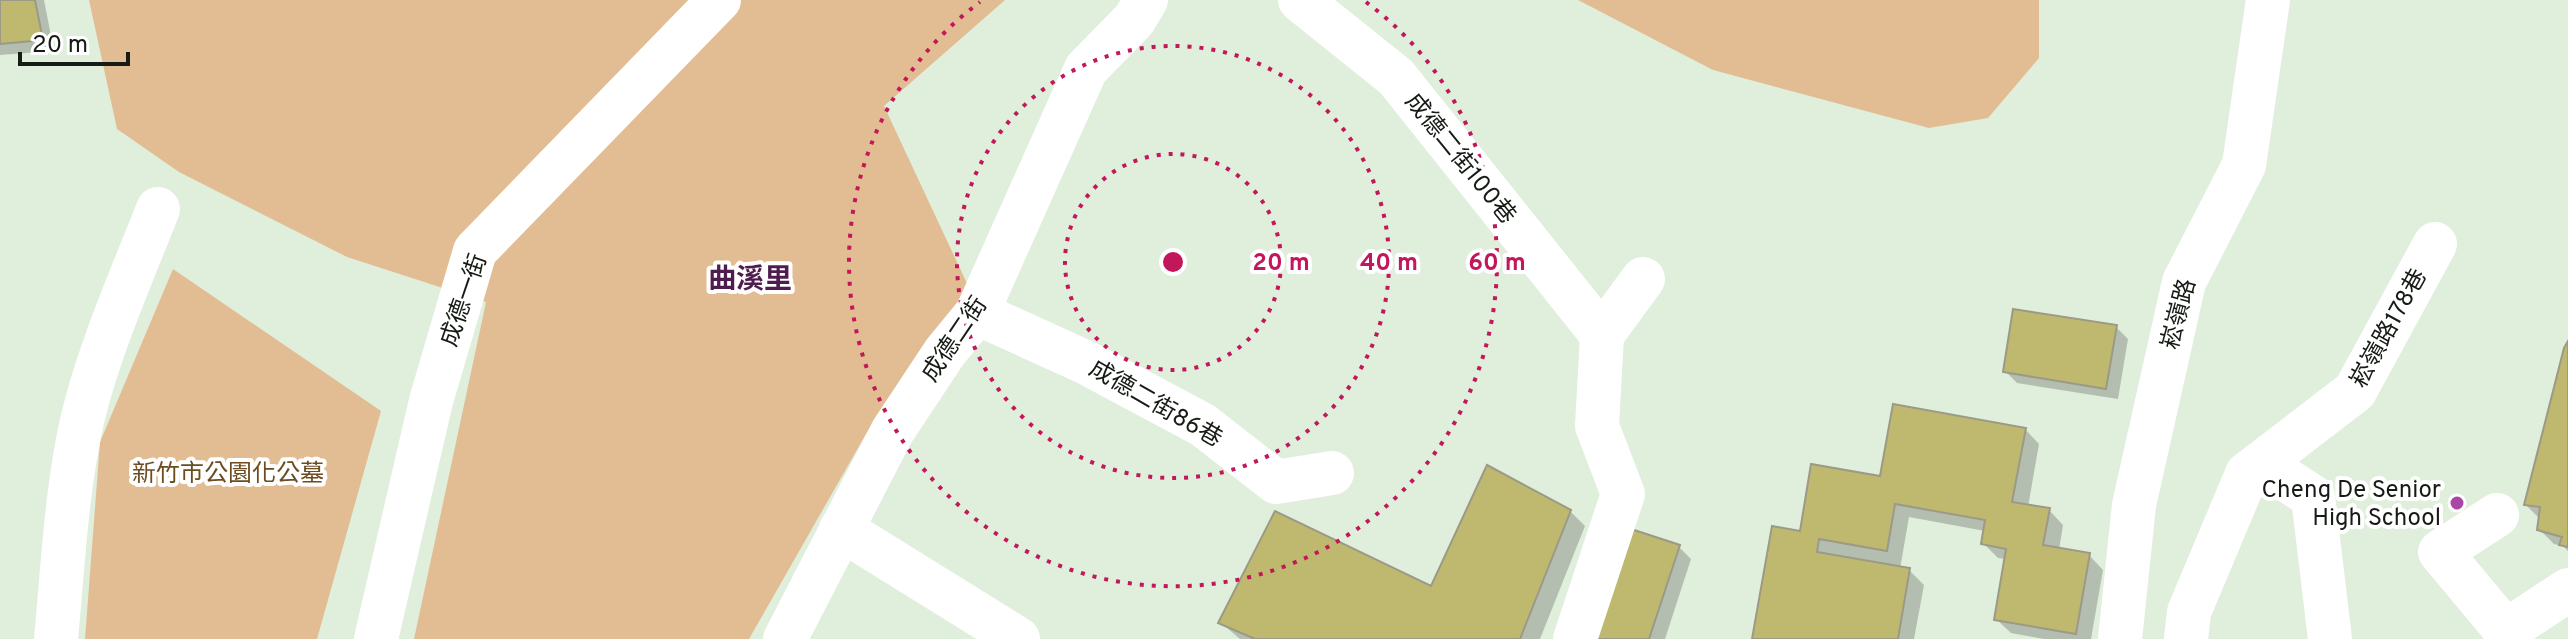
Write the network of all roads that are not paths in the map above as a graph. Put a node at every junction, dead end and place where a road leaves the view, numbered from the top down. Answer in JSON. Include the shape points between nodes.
{"nodes":[{"id":1,"x":719,"y":0,"type":"edge"},
{"id":2,"x":1146,"y":0,"type":"edge"},
{"id":3,"x":1300,"y":0,"type":"edge"},
{"id":4,"x":2268,"y":0,"type":"edge"},
{"id":5,"x":158,"y":209,"type":"dead end"},
{"id":6,"x":2435,"y":244,"type":"dead end"},
{"id":7,"x":1643,"y":279,"type":"dead end"},
{"id":8,"x":977,"y":313,"type":"junction"},
{"id":9,"x":1602,"y":335,"type":"junction"},
{"id":10,"x":1332,"y":473,"type":"dead end"},
{"id":11,"x":2247,"y":474,"type":"junction"},
{"id":12,"x":2497,"y":515,"type":"dead end"},
{"id":13,"x":841,"y":529,"type":"junction"},
{"id":14,"x":2568,"y":590,"type":"edge"},
{"id":15,"x":56,"y":639,"type":"edge"},
{"id":16,"x":376,"y":639,"type":"edge"},
{"id":17,"x":785,"y":639,"type":"edge"},
{"id":18,"x":1018,"y":639,"type":"edge"},
{"id":19,"x":1575,"y":639,"type":"edge"},
{"id":20,"x":2120,"y":639,"type":"edge"},
{"id":21,"x":2186,"y":639,"type":"edge"},
{"id":22,"x":2330,"y":639,"type":"edge"}],
"edges":[{"from":1,"to":16,"type":"street","name":"成德一街","via":[[475,251],[431,401]]},
{"from":2,"to":8,"type":"street","name":"成德二街","via":[[1134,20],[1086,69]]},
{"from":3,"to":9,"type":"street","name":"成德二街100巷","via":[[1396,77]]},
{"from":4,"to":20,"type":"street","name":"崧嶺路","via":[[2244,165],[2184,282],[2134,505]]},
{"from":5,"to":15,"type":"street","via":[[115,318],[83,420],[69,493]]},
{"from":6,"to":11,"type":"street","name":"崧嶺路178巷","via":[[2355,391]]},
{"from":7,"to":9,"type":"street"},
{"from":8,"to":10,"type":"street","name":"成德二街86巷","via":[[1087,363],[1203,425],[1276,482]]},
{"from":8,"to":13,"type":"street","name":"成德二街","via":[[892,432]]},
{"from":9,"to":19,"type":"street","via":[[1597,426],[1623,494]]},
{"from":11,"to":21,"type":"street","name":"崧嶺路178巷","via":[[2189,612]]},
{"from":11,"to":22,"type":"street","via":[[2279,475],[2313,497]]},
{"from":12,"to":14,"type":"street","via":[[2440,552],[2506,631]]},
{"from":13,"to":17,"type":"street","name":"成德二街"},
{"from":13,"to":18,"type":"street"}]}
